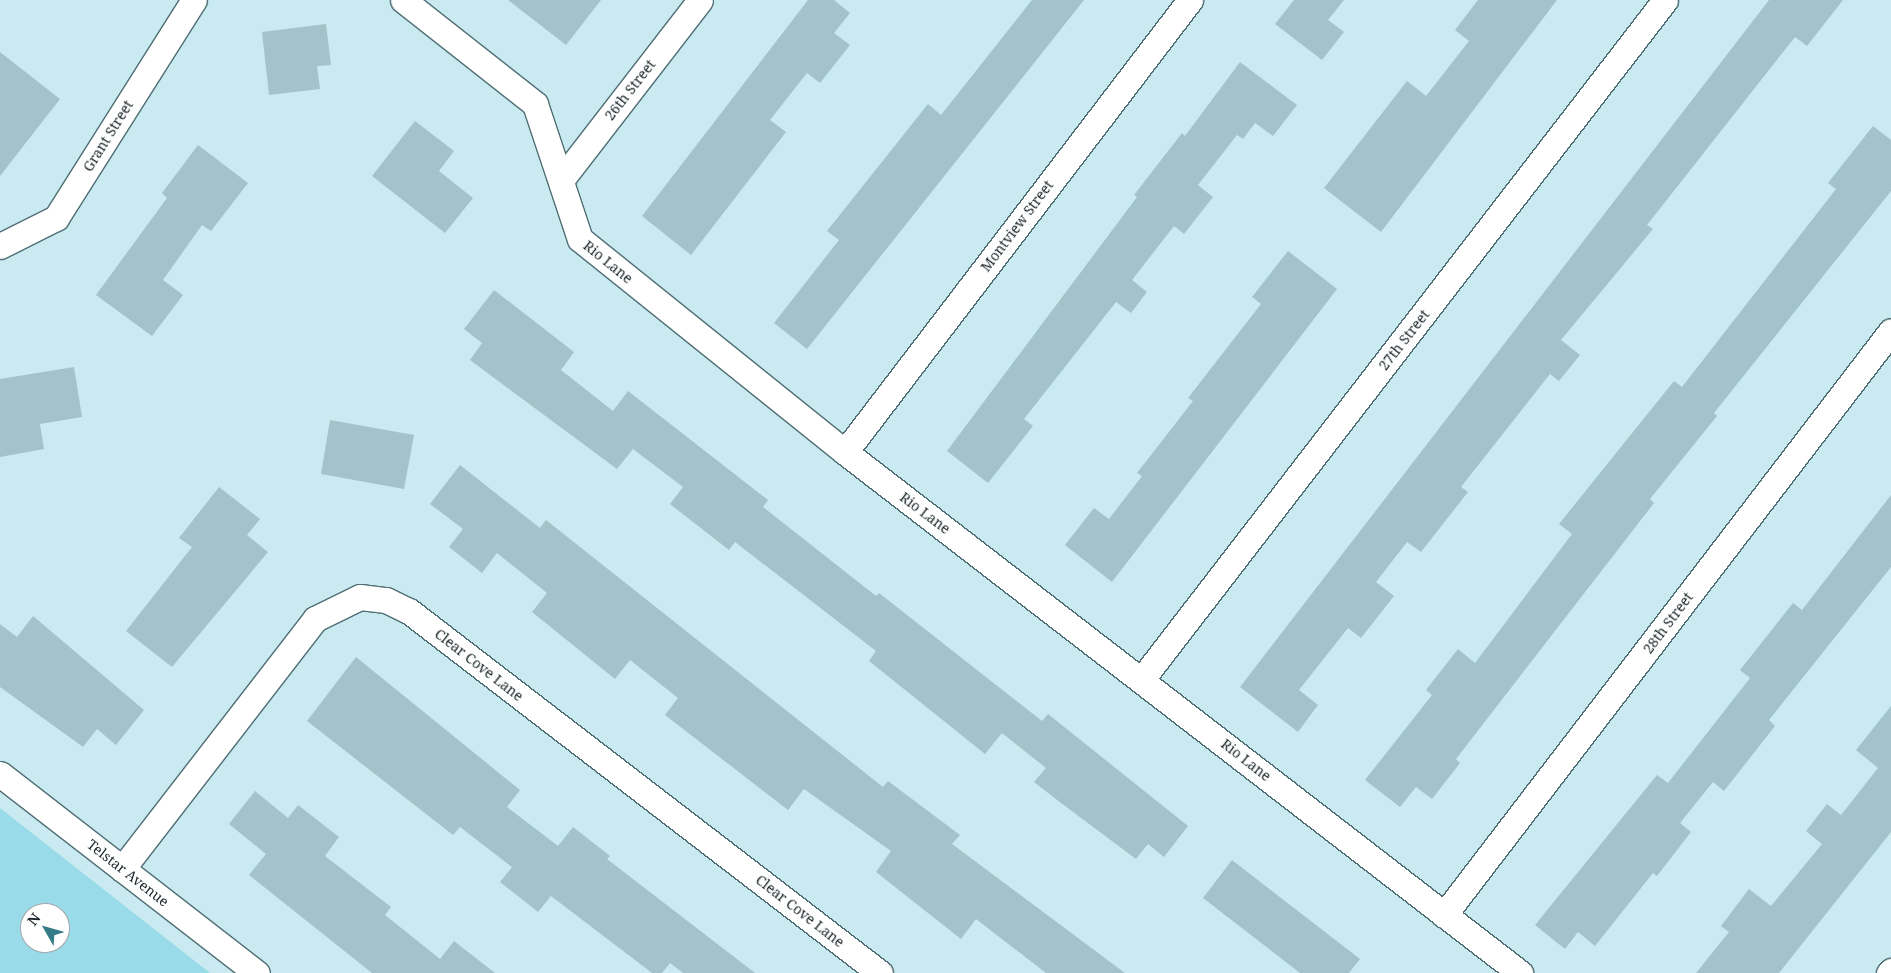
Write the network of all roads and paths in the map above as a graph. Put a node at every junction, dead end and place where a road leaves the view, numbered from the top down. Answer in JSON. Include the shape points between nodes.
{"nodes":[{"id":1,"x":194,"y":0,"type":"edge"},
{"id":2,"x":403,"y":0,"type":"edge"},
{"id":3,"x":700,"y":0,"type":"edge"},
{"id":4,"x":1190,"y":0,"type":"edge"},
{"id":5,"x":1665,"y":0,"type":"edge"},
{"id":6,"x":561,"y":180,"type":"junction"},
{"id":7,"x":0,"y":246,"type":"edge"},
{"id":8,"x":1891,"y":331,"type":"edge"},
{"id":9,"x":845,"y":452,"type":"junction"},
{"id":10,"x":1142,"y":679,"type":"junction"},
{"id":11,"x":0,"y":774,"type":"edge"},
{"id":12,"x":122,"y":869,"type":"junction"},
{"id":13,"x":1444,"y":915,"type":"junction"},
{"id":14,"x":257,"y":973,"type":"edge"},
{"id":15,"x":880,"y":973,"type":"edge"},
{"id":16,"x":1520,"y":973,"type":"edge"}],
"edges":[{"from":1,"to":7,"type":"street","name":"Grant Street","via":[[56,218]]},
{"from":2,"to":6,"type":"street","name":"Rio Lane","via":[[535,104]]},
{"from":3,"to":6,"type":"street","name":"26th Street"},
{"from":4,"to":9,"type":"street","name":"Montview Street"},
{"from":5,"to":10,"type":"street","name":"27th Street"},
{"from":6,"to":9,"type":"street","name":"Rio Lane","via":[[580,239]]},
{"from":8,"to":13,"type":"street","name":"28th Street"},
{"from":9,"to":10,"type":"street","name":"Rio Lane"},
{"from":10,"to":13,"type":"street","name":"Rio Lane"},
{"from":11,"to":12,"type":"street","name":"Telstar Avenue"},
{"from":12,"to":14,"type":"street","name":"Telstar Avenue"},
{"from":12,"to":15,"type":"street","name":"Clear Cove Lane","via":[[315,619],[338,604],[360,597],[386,600],[409,611]]},
{"from":13,"to":16,"type":"street","name":"Rio Lane"}]}
